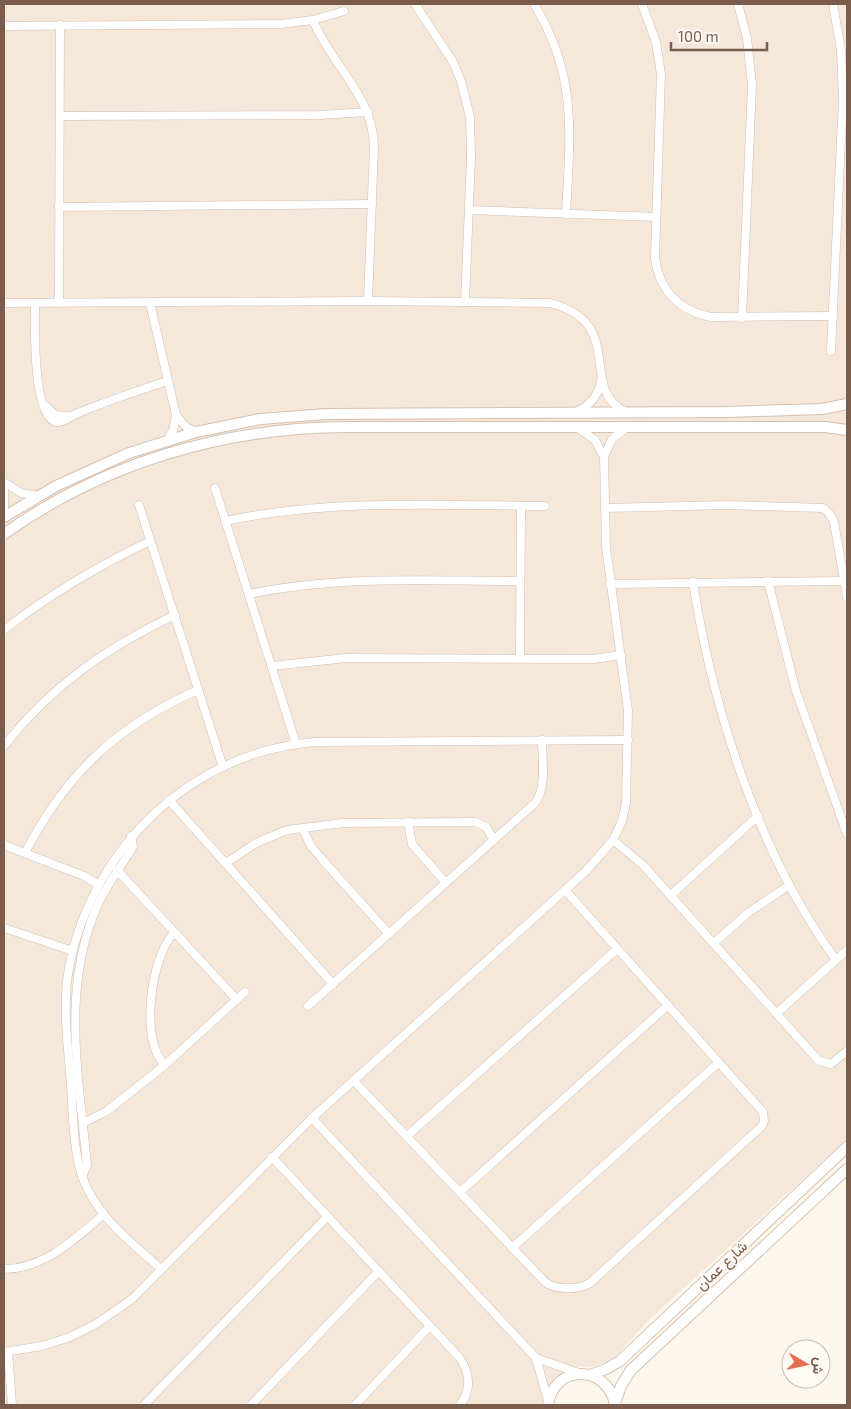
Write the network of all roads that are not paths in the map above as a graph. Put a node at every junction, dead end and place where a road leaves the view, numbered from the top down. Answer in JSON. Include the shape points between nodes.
{"nodes":[{"id":1,"x":415,"y":4,"type":"edge"},
{"id":2,"x":534,"y":4,"type":"edge"},
{"id":3,"x":642,"y":4,"type":"edge"},
{"id":4,"x":738,"y":4,"type":"edge"},
{"id":5,"x":833,"y":4,"type":"edge"},
{"id":6,"x":344,"y":11,"type":"dead end"},
{"id":7,"x":313,"y":20,"type":"junction"},
{"id":8,"x":60,"y":25,"type":"junction"},
{"id":9,"x":4,"y":26,"type":"edge"},
{"id":10,"x":368,"y":112,"type":"junction"},
{"id":11,"x":60,"y":116,"type":"junction"},
{"id":12,"x":372,"y":204,"type":"junction"},
{"id":13,"x":60,"y":207,"type":"junction"},
{"id":14,"x":469,"y":210,"type":"junction"},
{"id":15,"x":566,"y":214,"type":"junction"},
{"id":16,"x":656,"y":217,"type":"junction"},
{"id":17,"x":368,"y":301,"type":"junction"},
{"id":18,"x":465,"y":302,"type":"junction"},
{"id":19,"x":4,"y":303,"type":"edge"},
{"id":20,"x":35,"y":303,"type":"junction"},
{"id":21,"x":59,"y":303,"type":"junction"},
{"id":22,"x":150,"y":303,"type":"junction"},
{"id":23,"x":833,"y":316,"type":"junction"},
{"id":24,"x":742,"y":318,"type":"junction"},
{"id":25,"x":831,"y":351,"type":"dead end"},
{"id":26,"x":601,"y":380,"type":"junction"},
{"id":27,"x":167,"y":381,"type":"junction"},
{"id":28,"x":847,"y":404,"type":"edge"},
{"id":29,"x":575,"y":413,"type":"junction"},
{"id":30,"x":628,"y":413,"type":"junction"},
{"id":31,"x":176,"y":415,"type":"junction"},
{"id":32,"x":575,"y":427,"type":"junction"},
{"id":33,"x":628,"y":427,"type":"junction"},
{"id":34,"x":847,"y":430,"type":"edge"},
{"id":35,"x":196,"y":432,"type":"junction"},
{"id":36,"x":167,"y":440,"type":"junction"},
{"id":37,"x":604,"y":457,"type":"junction"},
{"id":38,"x":4,"y":482,"type":"edge"},
{"id":39,"x":4,"y":486,"type":"edge"},
{"id":40,"x":56,"y":486,"type":"junction"},
{"id":41,"x":215,"y":488,"type":"dead end"},
{"id":42,"x":38,"y":496,"type":"junction"},
{"id":43,"x":139,"y":505,"type":"dead end"},
{"id":44,"x":520,"y":506,"type":"junction"},
{"id":45,"x":545,"y":506,"type":"dead end"},
{"id":46,"x":605,"y":508,"type":"junction"},
{"id":47,"x":4,"y":512,"type":"edge"},
{"id":48,"x":34,"y":514,"type":"junction"},
{"id":49,"x":4,"y":517,"type":"edge"},
{"id":50,"x":225,"y":521,"type":"junction"},
{"id":51,"x":4,"y":534,"type":"edge"},
{"id":52,"x":150,"y":541,"type":"junction"},
{"id":53,"x":768,"y":581,"type":"junction"},
{"id":54,"x":844,"y":581,"type":"junction"},
{"id":55,"x":520,"y":582,"type":"junction"},
{"id":56,"x":693,"y":582,"type":"junction"},
{"id":57,"x":610,"y":584,"type":"junction"},
{"id":58,"x":248,"y":594,"type":"junction"},
{"id":59,"x":847,"y":597,"type":"edge"},
{"id":60,"x":175,"y":616,"type":"junction"},
{"id":61,"x":4,"y":630,"type":"edge"},
{"id":62,"x":621,"y":656,"type":"junction"},
{"id":63,"x":520,"y":658,"type":"junction"},
{"id":64,"x":272,"y":666,"type":"junction"},
{"id":65,"x":198,"y":690,"type":"junction"},
{"id":66,"x":542,"y":740,"type":"junction"},
{"id":67,"x":628,"y":740,"type":"junction"},
{"id":68,"x":296,"y":744,"type":"junction"},
{"id":69,"x":4,"y":746,"type":"edge"},
{"id":70,"x":223,"y":767,"type":"junction"},
{"id":71,"x":169,"y":800,"type":"junction"},
{"id":72,"x":758,"y":816,"type":"junction"},
{"id":73,"x":408,"y":822,"type":"junction"},
{"id":74,"x":302,"y":828,"type":"junction"},
{"id":75,"x":847,"y":834,"type":"edge"},
{"id":76,"x":131,"y":836,"type":"junction"},
{"id":77,"x":494,"y":840,"type":"junction"},
{"id":78,"x":613,"y":840,"type":"junction"},
{"id":79,"x":4,"y":845,"type":"edge"},
{"id":80,"x":24,"y":853,"type":"junction"},
{"id":81,"x":226,"y":863,"type":"junction"},
{"id":82,"x":117,"y":870,"type":"junction"},
{"id":83,"x":446,"y":883,"type":"junction"},
{"id":84,"x":99,"y":885,"type":"junction"},
{"id":85,"x":788,"y":886,"type":"junction"},
{"id":86,"x":565,"y":890,"type":"junction"},
{"id":87,"x":671,"y":895,"type":"junction"},
{"id":88,"x":4,"y":928,"type":"edge"},
{"id":89,"x":174,"y":932,"type":"junction"},
{"id":90,"x":389,"y":934,"type":"junction"},
{"id":91,"x":714,"y":943,"type":"junction"},
{"id":92,"x":616,"y":950,"type":"junction"},
{"id":93,"x":847,"y":950,"type":"edge"},
{"id":94,"x":73,"y":952,"type":"junction"},
{"id":95,"x":836,"y":960,"type":"junction"},
{"id":96,"x":333,"y":984,"type":"junction"},
{"id":97,"x":245,"y":992,"type":"dead end"},
{"id":98,"x":237,"y":1000,"type":"junction"},
{"id":99,"x":308,"y":1006,"type":"dead end"},
{"id":100,"x":667,"y":1006,"type":"junction"},
{"id":101,"x":777,"y":1013,"type":"junction"},
{"id":102,"x":847,"y":1051,"type":"edge"},
{"id":103,"x":718,"y":1063,"type":"junction"},
{"id":104,"x":165,"y":1065,"type":"junction"},
{"id":105,"x":354,"y":1080,"type":"junction"},
{"id":106,"x":312,"y":1118,"type":"junction"},
{"id":107,"x":83,"y":1123,"type":"junction"},
{"id":108,"x":407,"y":1136,"type":"junction"},
{"id":109,"x":847,"y":1148,"type":"edge"},
{"id":110,"x":272,"y":1157,"type":"junction"},
{"id":111,"x":847,"y":1169,"type":"edge"},
{"id":112,"x":82,"y":1177,"type":"junction"},
{"id":113,"x":460,"y":1192,"type":"junction"},
{"id":114,"x":104,"y":1214,"type":"junction"},
{"id":115,"x":328,"y":1216,"type":"junction"},
{"id":116,"x":512,"y":1248,"type":"junction"},
{"id":117,"x":4,"y":1269,"type":"edge"},
{"id":118,"x":161,"y":1269,"type":"junction"},
{"id":119,"x":379,"y":1271,"type":"junction"},
{"id":120,"x":430,"y":1326,"type":"junction"},
{"id":121,"x":6,"y":1352,"type":"edge"},
{"id":122,"x":536,"y":1358,"type":"junction"},
{"id":123,"x":587,"y":1374,"type":"junction"},
{"id":124,"x":548,"y":1403,"type":"edge"},
{"id":125,"x":615,"y":1404,"type":"edge"},
{"id":126,"x":12,"y":1405,"type":"edge"},
{"id":127,"x":144,"y":1405,"type":"edge"},
{"id":128,"x":251,"y":1405,"type":"edge"},
{"id":129,"x":355,"y":1405,"type":"edge"},
{"id":130,"x":460,"y":1405,"type":"edge"}],
"edges":[{"from":1,"to":14,"type":"street","via":[[453,62],[466,99],[471,136]]},
{"from":2,"to":15,"type":"street","via":[[556,47],[568,93],[570,127]]},
{"from":3,"to":16,"type":"street","via":[[656,42],[661,74]]},
{"from":4,"to":24,"type":"street","via":[[750,54],[752,92]]},
{"from":5,"to":23,"type":"street","via":[[843,82]]},
{"from":6,"to":7,"type":"street"},
{"from":7,"to":8,"type":"street","via":[[255,24]]},
{"from":7,"to":10,"type":"street"},
{"from":8,"to":9,"type":"street"},
{"from":8,"to":11,"type":"street"},
{"from":10,"to":11,"type":"street"},
{"from":10,"to":12,"type":"street","via":[[374,139]]},
{"from":11,"to":13,"type":"street"},
{"from":12,"to":13,"type":"street"},
{"from":12,"to":17,"type":"street"},
{"from":13,"to":21,"type":"street"},
{"from":14,"to":15,"type":"street"},
{"from":14,"to":18,"type":"street"},
{"from":15,"to":16,"type":"street"},
{"from":16,"to":24,"type":"street","via":[[656,269],[672,298],[680,306],[700,315]]},
{"from":17,"to":18,"type":"street"},
{"from":17,"to":22,"type":"street"},
{"from":18,"to":26,"type":"street","via":[[540,302],[569,310],[585,322],[596,340]]},
{"from":19,"to":20,"type":"street"},
{"from":20,"to":21,"type":"street"},
{"from":20,"to":27,"type":"street","via":[[35,364],[43,402],[55,415],[75,415]]},
{"from":21,"to":22,"type":"street"},
{"from":22,"to":27,"type":"street"},
{"from":23,"to":24,"type":"street"},
{"from":23,"to":25,"type":"street"},
{"from":26,"to":29,"type":"street","via":[[595,396]]},
{"from":26,"to":30,"type":"street","via":[[613,404]]},
{"from":27,"to":31,"type":"street"},
{"from":28,"to":30,"type":"street","via":[[822,409]]},
{"from":29,"to":30,"type":"street"},
{"from":29,"to":35,"type":"street","via":[[304,415],[260,419]]},
{"from":31,"to":35,"type":"street","via":[[186,427]]},
{"from":31,"to":36,"type":"street","via":[[173,431]]},
{"from":32,"to":33,"type":"street"},
{"from":32,"to":37,"type":"street","via":[[591,436]]},
{"from":32,"to":48,"type":"street","via":[[330,427],[245,435],[185,448],[134,464],[80,488]]},
{"from":33,"to":34,"type":"street","via":[[825,427]]},
{"from":33,"to":37,"type":"street","via":[[612,439]]},
{"from":35,"to":36,"type":"street"},
{"from":36,"to":40,"type":"street","via":[[110,460]]},
{"from":37,"to":46,"type":"street"},
{"from":38,"to":42,"type":"street","via":[[21,493]]},
{"from":39,"to":47,"type":"street"},
{"from":40,"to":42,"type":"street"},
{"from":40,"to":48,"type":"street","via":[[31,505],[30,510]]},
{"from":41,"to":50,"type":"street"},
{"from":42,"to":49,"type":"street"},
{"from":43,"to":52,"type":"street"},
{"from":44,"to":45,"type":"street"},
{"from":44,"to":50,"type":"street","via":[[332,506],[278,511]]},
{"from":44,"to":55,"type":"street"},
{"from":46,"to":54,"type":"street","via":[[820,507],[834,522]]},
{"from":46,"to":57,"type":"street"},
{"from":48,"to":51,"type":"street"},
{"from":50,"to":58,"type":"street"},
{"from":52,"to":60,"type":"street"},
{"from":52,"to":61,"type":"street","via":[[62,588]]},
{"from":53,"to":54,"type":"street"},
{"from":53,"to":56,"type":"street"},
{"from":53,"to":75,"type":"street","via":[[796,691]]},
{"from":54,"to":59,"type":"street"},
{"from":55,"to":58,"type":"street","via":[[342,581]]},
{"from":55,"to":63,"type":"street"},
{"from":56,"to":57,"type":"street"},
{"from":56,"to":72,"type":"street","via":[[714,684]]},
{"from":57,"to":62,"type":"street"},
{"from":58,"to":64,"type":"street"},
{"from":60,"to":65,"type":"street"},
{"from":60,"to":69,"type":"street","via":[[131,637],[72,676],[38,707]]},
{"from":62,"to":63,"type":"street","via":[[594,660]]},
{"from":62,"to":67,"type":"street"},
{"from":63,"to":64,"type":"street","via":[[346,658]]},
{"from":64,"to":68,"type":"street"},
{"from":65,"to":70,"type":"street"},
{"from":65,"to":80,"type":"street","via":[[149,715],[91,759],[52,806]]},
{"from":66,"to":67,"type":"street"},
{"from":66,"to":68,"type":"street"},
{"from":66,"to":77,"type":"street","via":[[539,798]]},
{"from":67,"to":78,"type":"street","via":[[626,803]]},
{"from":68,"to":70,"type":"street","via":[[274,748]]},
{"from":70,"to":71,"type":"street"},
{"from":71,"to":76,"type":"street"},
{"from":71,"to":81,"type":"street"},
{"from":72,"to":85,"type":"street"},
{"from":72,"to":87,"type":"street"},
{"from":73,"to":74,"type":"street","via":[[343,823]]},
{"from":73,"to":77,"type":"street","via":[[479,823],[486,827]]},
{"from":73,"to":83,"type":"street","via":[[412,844]]},
{"from":74,"to":81,"type":"street","via":[[271,836]]},
{"from":74,"to":90,"type":"street","via":[[321,858]]},
{"from":76,"to":82,"type":"street","via":[[133,846]]},
{"from":76,"to":84,"type":"street"},
{"from":77,"to":83,"type":"street"},
{"from":78,"to":86,"type":"street","via":[[604,853]]},
{"from":78,"to":87,"type":"street","via":[[643,865]]},
{"from":79,"to":80,"type":"street"},
{"from":80,"to":84,"type":"street"},
{"from":81,"to":96,"type":"street"},
{"from":82,"to":89,"type":"street"},
{"from":82,"to":107,"type":"street","via":[[87,931],[77,977],[75,1024]]},
{"from":83,"to":90,"type":"street"},
{"from":84,"to":94,"type":"street"},
{"from":85,"to":91,"type":"street","via":[[749,912]]},
{"from":85,"to":95,"type":"street"},
{"from":86,"to":92,"type":"street"},
{"from":86,"to":105,"type":"street"},
{"from":87,"to":91,"type":"street"},
{"from":88,"to":94,"type":"street"},
{"from":89,"to":98,"type":"street"},
{"from":89,"to":104,"type":"street","via":[[160,957],[152,998],[153,1045],[158,1059]]},
{"from":90,"to":96,"type":"street"},
{"from":91,"to":101,"type":"street"},
{"from":92,"to":100,"type":"street"},
{"from":92,"to":108,"type":"street"},
{"from":93,"to":95,"type":"street"},
{"from":94,"to":112,"type":"street","via":[[67,987],[66,1023],[77,1158]]},
{"from":95,"to":101,"type":"street"},
{"from":96,"to":99,"type":"street"},
{"from":97,"to":98,"type":"street"},
{"from":98,"to":104,"type":"street"},
{"from":100,"to":103,"type":"street"},
{"from":100,"to":113,"type":"street"},
{"from":101,"to":102,"type":"street","via":[[822,1063],[834,1063]]},
{"from":103,"to":116,"type":"street"},
{"from":103,"to":116,"type":"street","via":[[763,1112],[763,1123],[590,1283],[578,1287],[550,1286]]},
{"from":104,"to":107,"type":"street","via":[[107,1110]]},
{"from":105,"to":106,"type":"street"},
{"from":105,"to":108,"type":"street"},
{"from":106,"to":110,"type":"street"},
{"from":106,"to":122,"type":"street"},
{"from":107,"to":112,"type":"street","via":[[87,1166]]},
{"from":108,"to":113,"type":"street"},
{"from":109,"to":123,"type":"street","name":"شارع عمان","via":[[620,1360],[606,1369]]},
{"from":110,"to":115,"type":"street"},
{"from":110,"to":118,"type":"street"},
{"from":111,"to":125,"type":"street","name":"شارع عمان","via":[[631,1370]]},
{"from":112,"to":114,"type":"street"},
{"from":113,"to":116,"type":"street"},
{"from":114,"to":117,"type":"street","via":[[50,1256],[25,1266]]},
{"from":114,"to":118,"type":"street"},
{"from":115,"to":119,"type":"street"},
{"from":115,"to":127,"type":"street"},
{"from":118,"to":121,"type":"street","via":[[132,1299],[96,1324],[56,1342]]},
{"from":119,"to":120,"type":"street"},
{"from":119,"to":128,"type":"street"},
{"from":120,"to":129,"type":"street"},
{"from":120,"to":130,"type":"street","via":[[459,1357],[467,1371],[468,1387]]},
{"from":121,"to":126,"type":"street"},
{"from":122,"to":123,"type":"street","via":[[564,1370]]},
{"from":122,"to":124,"type":"street"},
{"from":123,"to":124,"type":"street","name":"شارع عمان","via":[[576,1374],[561,1381]]},
{"from":123,"to":125,"type":"street","via":[[609,1388]]}]}
